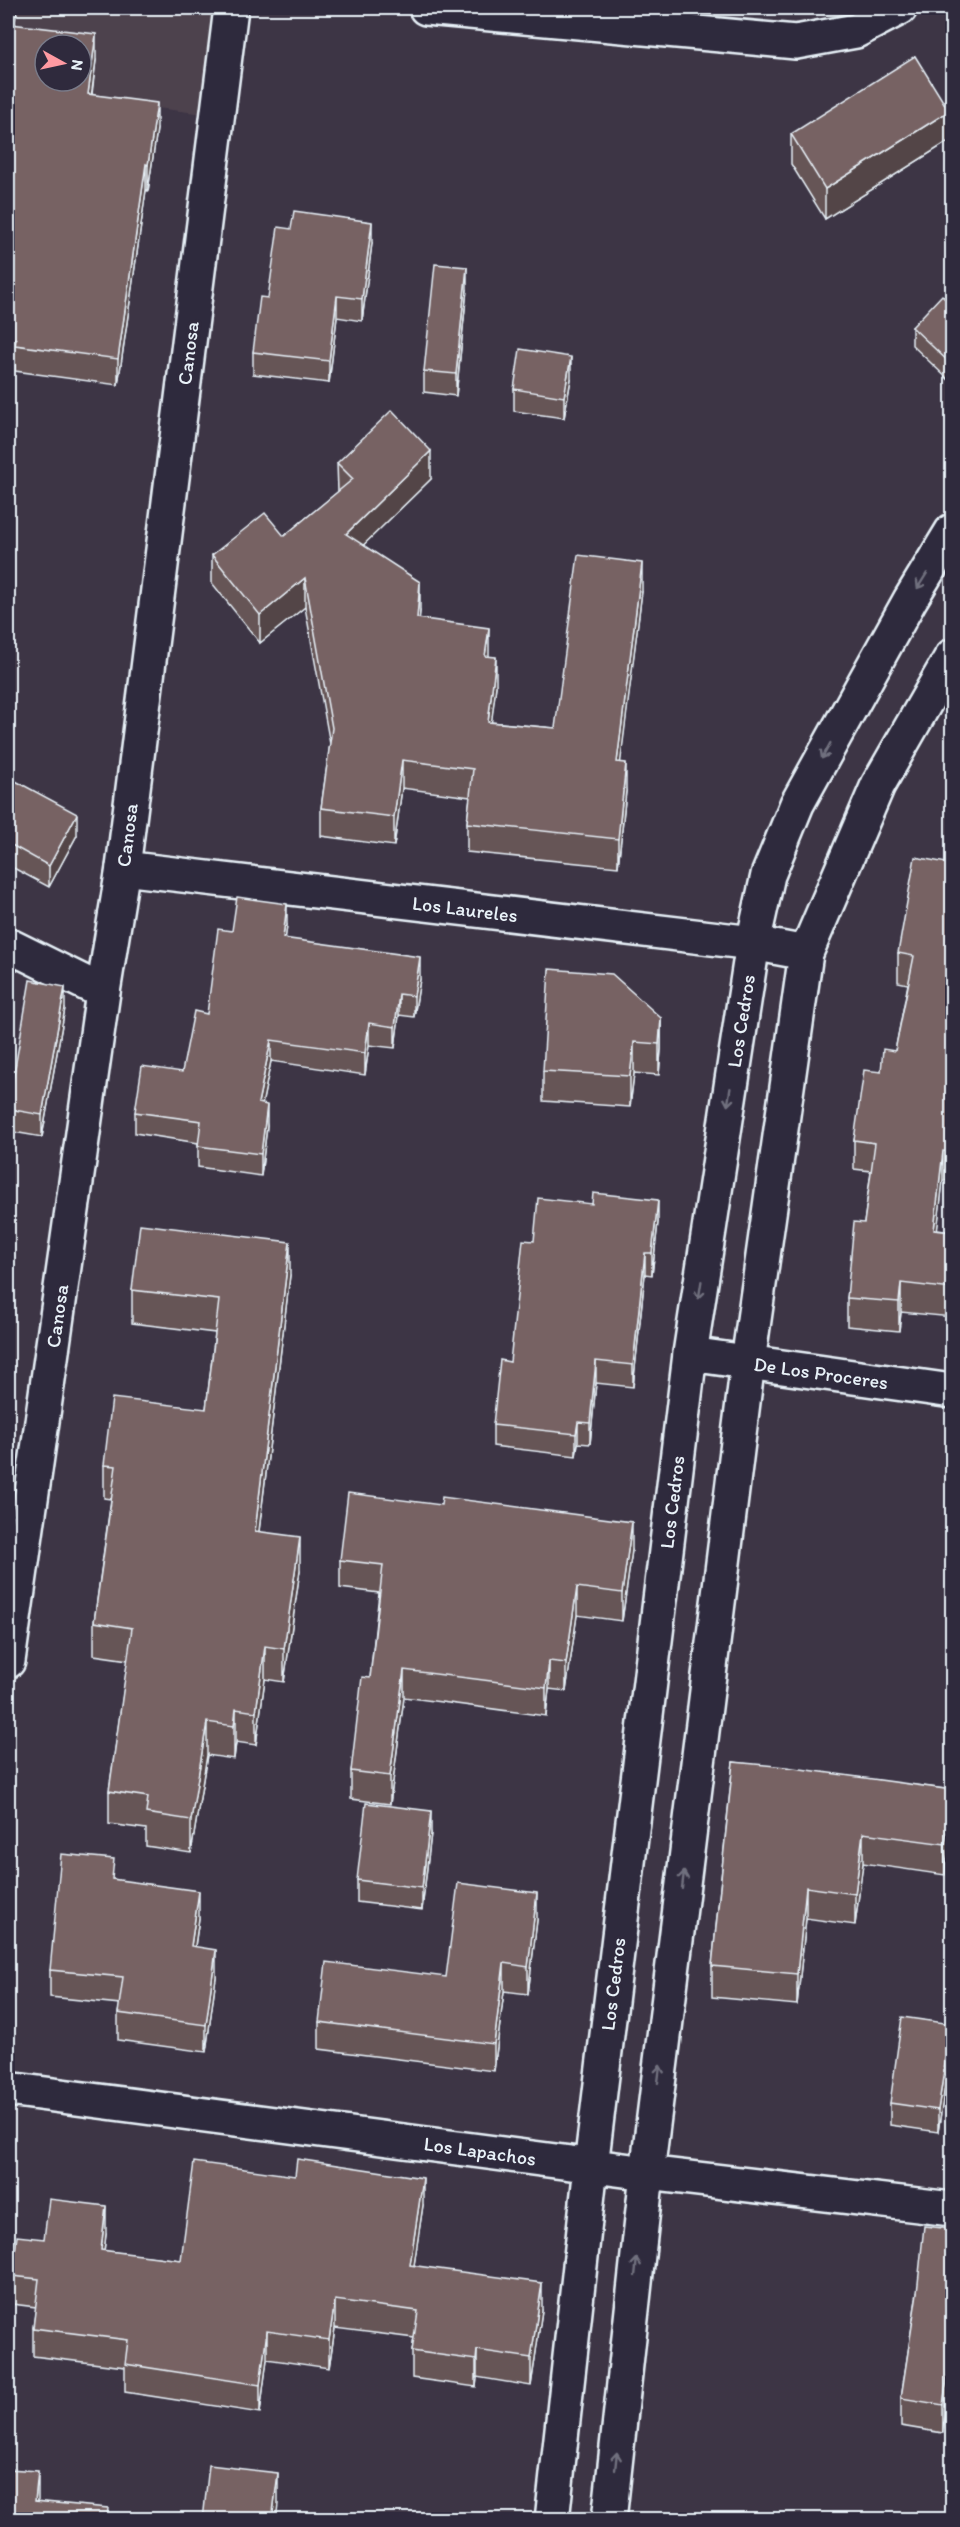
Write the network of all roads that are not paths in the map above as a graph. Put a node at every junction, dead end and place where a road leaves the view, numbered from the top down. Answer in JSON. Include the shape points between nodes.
{"nodes":[{"id":1,"x":231,"y":8,"type":"edge"},
{"id":2,"x":426,"y":8,"type":"edge"},
{"id":3,"x":900,"y":8,"type":"edge"},
{"id":4,"x":952,"y":531,"type":"edge"},
{"id":5,"x":952,"y":656,"type":"edge"},
{"id":6,"x":123,"y":868,"type":"junction"},
{"id":7,"x":753,"y":943,"type":"junction"},
{"id":8,"x":8,"y":945,"type":"edge"},
{"id":9,"x":806,"y":953,"type":"junction"},
{"id":10,"x":103,"y":992,"type":"junction"},
{"id":11,"x":690,"y":1353,"type":"junction"},
{"id":12,"x":748,"y":1362,"type":"junction"},
{"id":13,"x":952,"y":1391,"type":"edge"},
{"id":14,"x":8,"y":1661,"type":"edge"},
{"id":15,"x":8,"y":2089,"type":"edge"},
{"id":16,"x":591,"y":2166,"type":"junction"},
{"id":17,"x":647,"y":2174,"type":"junction"},
{"id":18,"x":952,"y":2209,"type":"edge"},
{"id":19,"x":552,"y":2520,"type":"edge"},
{"id":20,"x":609,"y":2520,"type":"edge"}],
"edges":[{"from":1,"to":6,"type":"street","name":"Canosa"},
{"from":2,"to":3,"type":"street","via":[[796,42],[856,31]]},
{"from":4,"to":7,"type":"street","name":"Los Cedros","one_way":true,"via":[[797,804],[768,875]]},
{"from":5,"to":9,"type":"street","via":[[878,785]]},
{"from":6,"to":7,"type":"street","name":"Los Laureles"},
{"from":6,"to":10,"type":"street","name":"Canosa"},
{"from":7,"to":9,"type":"street","name":"Los Laureles"},
{"from":7,"to":11,"type":"street","name":"Los Cedros","one_way":true},
{"from":8,"to":10,"type":"street"},
{"from":9,"to":12,"type":"street"},
{"from":10,"to":14,"type":"street","name":"Canosa"},
{"from":11,"to":12,"type":"street","name":"De Los Proceres"},
{"from":11,"to":16,"type":"street","name":"Los Cedros"},
{"from":12,"to":13,"type":"street","name":"De Los Proceres"},
{"from":17,"to":12,"type":"street","one_way":true},
{"from":15,"to":16,"type":"street","name":"Los Lapachos"},
{"from":16,"to":17,"type":"street","name":"Los Lapachos"},
{"from":16,"to":19,"type":"street","name":"Los Cedros"},
{"from":17,"to":18,"type":"street","name":"Los Lapachos"},
{"from":20,"to":17,"type":"street","one_way":true}]}
